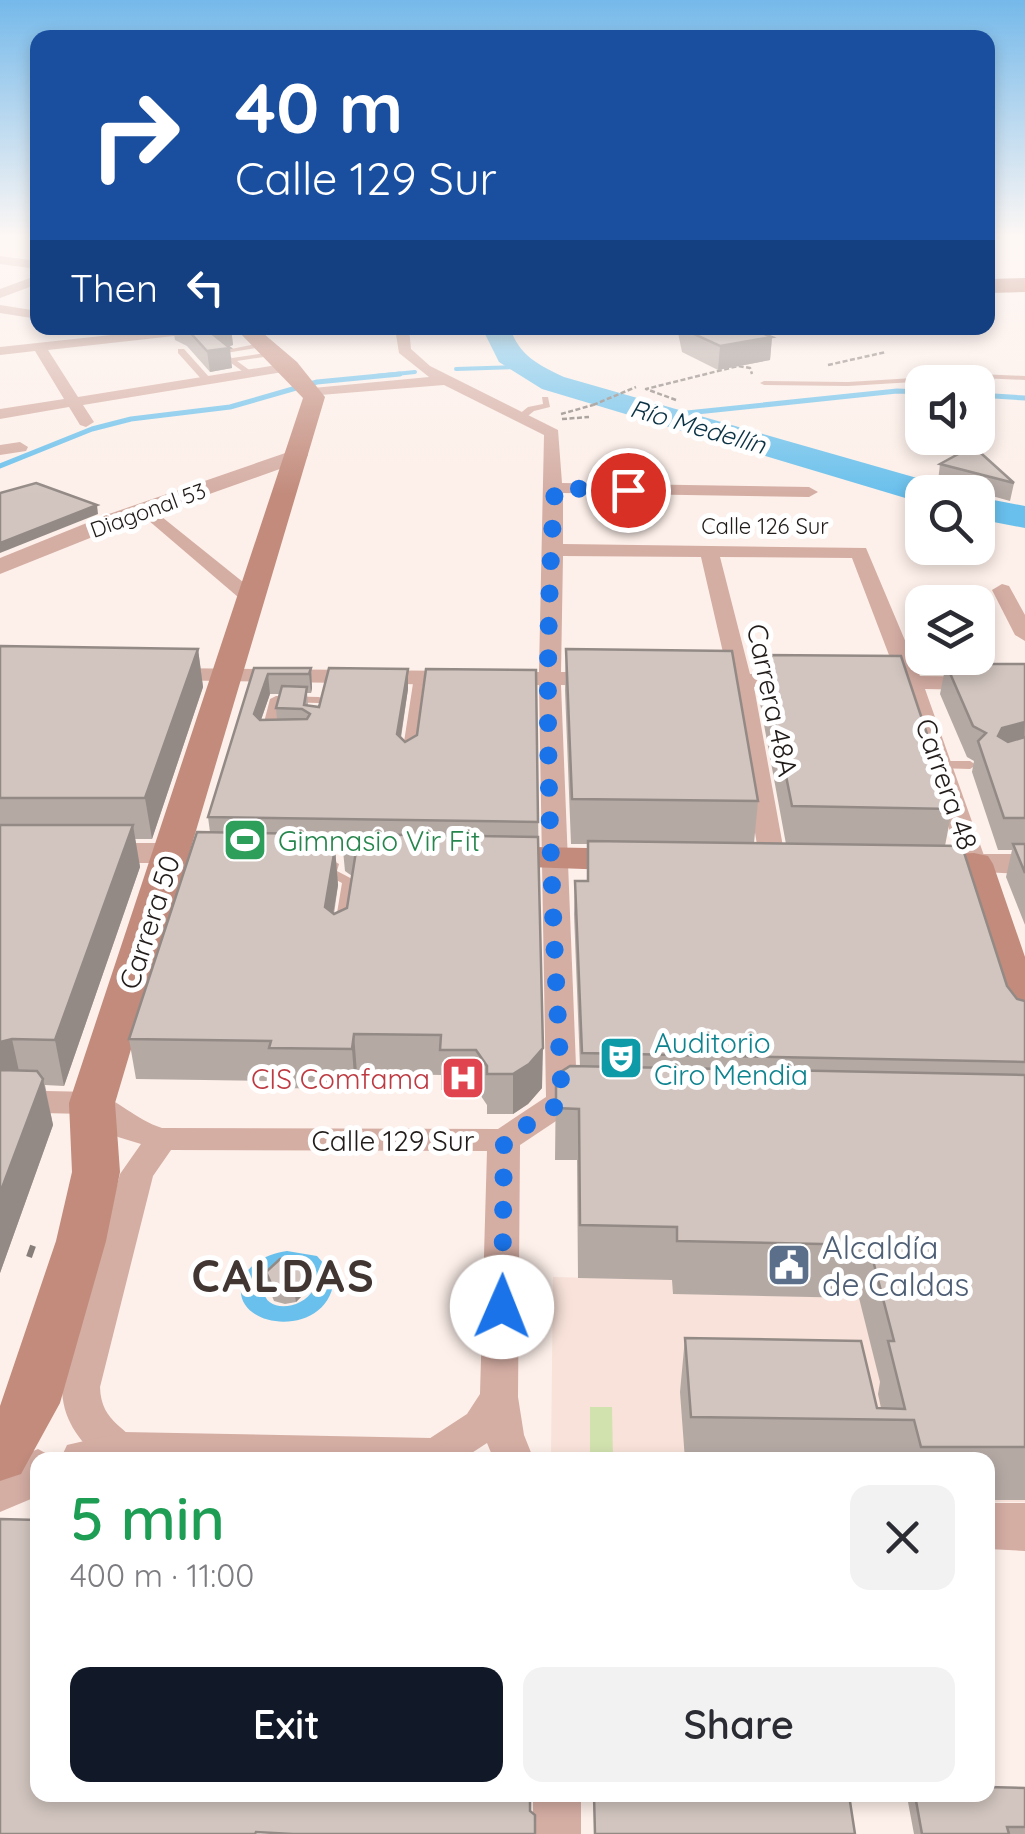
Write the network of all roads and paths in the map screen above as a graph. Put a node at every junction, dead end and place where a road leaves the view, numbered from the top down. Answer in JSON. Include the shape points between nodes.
{"nodes":[{"id":1,"x":139,"y":335,"type":"edge"},
{"id":2,"x":403,"y":335,"type":"edge"},
{"id":3,"x":243,"y":338,"type":"edge"},
{"id":4,"x":2,"y":342,"type":"edge"},
{"id":5,"x":38,"y":345,"type":"junction"},
{"id":6,"x":180,"y":351,"type":"dead end"},
{"id":7,"x":232,"y":360,"type":"junction"},
{"id":8,"x":285,"y":369,"type":"junction"},
{"id":9,"x":249,"y":374,"type":"junction"},
{"id":10,"x":1025,"y":378,"type":"edge"},
{"id":11,"x":207,"y":380,"type":"junction"},
{"id":12,"x":446,"y":380,"type":"junction"},
{"id":13,"x":764,"y":383,"type":"joint"},
{"id":14,"x":636,"y":387,"type":"dead end"},
{"id":15,"x":545,"y":400,"type":"dead end"},
{"id":16,"x":676,"y":400,"type":"dead end"},
{"id":17,"x":74,"y":402,"type":"junction"},
{"id":18,"x":0,"y":414,"type":"edge"},
{"id":19,"x":562,"y":415,"type":"dead end"},
{"id":20,"x":521,"y":417,"type":"junction"},
{"id":21,"x":86,"y":422,"type":"dead end"},
{"id":22,"x":20,"y":447,"type":"dead end"},
{"id":23,"x":0,"y":450,"type":"edge"},
{"id":24,"x":297,"y":456,"type":"junction"},
{"id":25,"x":555,"y":488,"type":"junction"},
{"id":26,"x":808,"y":492,"type":"dead end"},
{"id":27,"x":147,"y":510,"type":"junction"},
{"id":28,"x":551,"y":550,"type":"junction"},
{"id":29,"x":709,"y":551,"type":"junction"},
{"id":30,"x":859,"y":552,"type":"joint"},
{"id":31,"x":0,"y":567,"type":"edge"},
{"id":32,"x":1002,"y":590,"type":"dead end"},
{"id":33,"x":252,"y":598,"type":"junction"},
{"id":34,"x":1025,"y":634,"type":"edge"},
{"id":35,"x":153,"y":675,"type":"edge"},
{"id":36,"x":229,"y":676,"type":"junction"},
{"id":37,"x":419,"y":677,"type":"junction"},
{"id":38,"x":550,"y":678,"type":"junction"},
{"id":39,"x":627,"y":679,"type":"edge"},
{"id":40,"x":684,"y":680,"type":"edge"},
{"id":41,"x":741,"y":680,"type":"junction"},
{"id":42,"x":817,"y":681,"type":"edge"},
{"id":43,"x":854,"y":682,"type":"edge"},
{"id":44,"x":911,"y":682,"type":"junction"},
{"id":45,"x":1025,"y":684,"type":"edge"},
{"id":46,"x":320,"y":696,"type":"junction"},
{"id":47,"x":284,"y":735,"type":"edge"},
{"id":48,"x":408,"y":755,"type":"edge"},
{"id":49,"x":941,"y":765,"type":"junction"},
{"id":50,"x":970,"y":765,"type":"dead end"},
{"id":51,"x":0,"y":853,"type":"edge"},
{"id":52,"x":188,"y":854,"type":"junction"},
{"id":53,"x":315,"y":855,"type":"joint"},
{"id":54,"x":373,"y":856,"type":"edge"},
{"id":55,"x":452,"y":857,"type":"edge"},
{"id":56,"x":551,"y":858,"type":"junction"},
{"id":57,"x":680,"y":861,"type":"edge"},
{"id":58,"x":772,"y":863,"type":"edge"},
{"id":59,"x":974,"y":864,"type":"junction"},
{"id":60,"x":1025,"y":864,"type":"edge"},
{"id":61,"x":882,"y":865,"type":"edge"},
{"id":62,"x":339,"y":945,"type":"edge"},
{"id":63,"x":1025,"y":1020,"type":"edge"},
{"id":64,"x":0,"y":1101,"type":"edge"},
{"id":65,"x":562,"y":1102,"type":"junction"},
{"id":66,"x":92,"y":1103,"type":"junction"},
{"id":67,"x":620,"y":1104,"type":"edge"},
{"id":68,"x":162,"y":1138,"type":"junction"},
{"id":69,"x":504,"y":1140,"type":"junction"},
{"id":70,"x":34,"y":1243,"type":"dead end"},
{"id":71,"x":30,"y":1257,"type":"dead end"},
{"id":72,"x":499,"y":1397,"type":"junction"},
{"id":73,"x":102,"y":1452,"type":"edge"},
{"id":74,"x":442,"y":1452,"type":"edge"},
{"id":75,"x":511,"y":1452,"type":"edge"},
{"id":76,"x":0,"y":1456,"type":"edge"},
{"id":77,"x":30,"y":1475,"type":"edge"},
{"id":78,"x":0,"y":1489,"type":"edge"},
{"id":79,"x":995,"y":1526,"type":"edge"},
{"id":80,"x":1025,"y":1527,"type":"edge"},
{"id":81,"x":557,"y":1802,"type":"edge"},
{"id":82,"x":557,"y":1834,"type":"edge"}],
"edges":[{"from":1,"to":5,"type":"street"},
{"from":2,"to":12,"type":"street","via":[[404,350]]},
{"from":3,"to":7,"type":"lane","via":[[220,352]]},
{"from":3,"to":8,"type":"main road"},
{"from":4,"to":5,"type":"street"},
{"from":5,"to":17,"type":"street"},
{"from":6,"to":11,"type":"lane"},
{"from":7,"to":8,"type":"lane"},
{"from":7,"to":9,"type":"lane"},
{"from":8,"to":9,"type":"street"},
{"from":8,"to":12,"type":"street"},
{"from":8,"to":24,"type":"main road","name":"Carrera 50"},
{"from":9,"to":11,"type":"street"},
{"from":10,"to":13,"type":"lane"},
{"from":11,"to":17,"type":"street"},
{"from":12,"to":20,"type":"street"},
{"from":13,"to":16,"type":"path","via":[[753,382],[750,368],[738,366],[646,389]]},
{"from":14,"to":19,"type":"path"},
{"from":15,"to":20,"type":"lane"},
{"from":17,"to":18,"type":"street"},
{"from":17,"to":21,"type":"street"},
{"from":20,"to":25,"type":"street","via":[[552,434]]},
{"from":22,"to":23,"type":"street"},
{"from":24,"to":27,"type":"street","name":"Diagonal 53"},
{"from":24,"to":33,"type":"main road","name":"Carrera 50"},
{"from":25,"to":26,"type":"street"},
{"from":25,"to":28,"type":"street"},
{"from":27,"to":31,"type":"street","name":"Diagonal 53"},
{"from":27,"to":33,"type":"street"},
{"from":28,"to":29,"type":"street","name":"Calle 126 Sur"},
{"from":28,"to":38,"type":"street"},
{"from":29,"to":30,"type":"street","name":"Calle 126 Sur"},
{"from":29,"to":41,"type":"street","name":"Carrera 48A"},
{"from":30,"to":44,"type":"street","name":"Carrera 48"},
{"from":32,"to":34,"type":"street"},
{"from":33,"to":36,"type":"main road","name":"Carrera 50"},
{"from":35,"to":36,"type":"street"},
{"from":36,"to":46,"type":"street"},
{"from":36,"to":52,"type":"main road","name":"Carrera 50"},
{"from":37,"to":38,"type":"street"},
{"from":37,"to":46,"type":"street"},
{"from":37,"to":48,"type":"lane"},
{"from":38,"to":39,"type":"street"},
{"from":38,"to":56,"type":"street"},
{"from":40,"to":41,"type":"street"},
{"from":41,"to":42,"type":"street"},
{"from":41,"to":58,"type":"street","name":"Carrera 48A"},
{"from":43,"to":44,"type":"street"},
{"from":44,"to":45,"type":"street"},
{"from":44,"to":49,"type":"street","name":"Carrera 48"},
{"from":46,"to":47,"type":"lane","via":[[276,699],[266,735]]},
{"from":49,"to":50,"type":"lane"},
{"from":49,"to":59,"type":"street","name":"Carrera 48"},
{"from":51,"to":52,"type":"street"},
{"from":52,"to":66,"type":"main road","name":"Carrera 50"},
{"from":53,"to":54,"type":"main road"},
{"from":53,"to":62,"type":"lane","via":[[330,873],[349,881]]},
{"from":55,"to":56,"type":"main road"},
{"from":56,"to":57,"type":"main road"},
{"from":56,"to":65,"type":"street"},
{"from":59,"to":60,"type":"street"},
{"from":59,"to":61,"type":"main road"},
{"from":59,"to":63,"type":"main road","name":"Carrera 48"},
{"from":64,"to":66,"type":"street"},
{"from":65,"to":67,"type":"street"},
{"from":65,"to":69,"type":"street","name":"Calle 129 Sur"},
{"from":66,"to":68,"type":"street","name":"Calle 129 Sur","via":[[128,1129]]},
{"from":66,"to":76,"type":"main road","name":"Carrera 50","via":[[96,1172],[81,1242],[32,1403]]},
{"from":68,"to":69,"type":"street","name":"Calle 129 Sur"},
{"from":68,"to":73,"type":"street","via":[[137,1174],[81,1388],[80,1405]]},
{"from":69,"to":72,"type":"street"},
{"from":70,"to":71,"type":"path"},
{"from":72,"to":74,"type":"street","via":[[481,1426]]},
{"from":72,"to":75,"type":"street"},
{"from":77,"to":78,"type":"street"},
{"from":79,"to":80,"type":"street"},
{"from":81,"to":82,"type":"street"}]}
